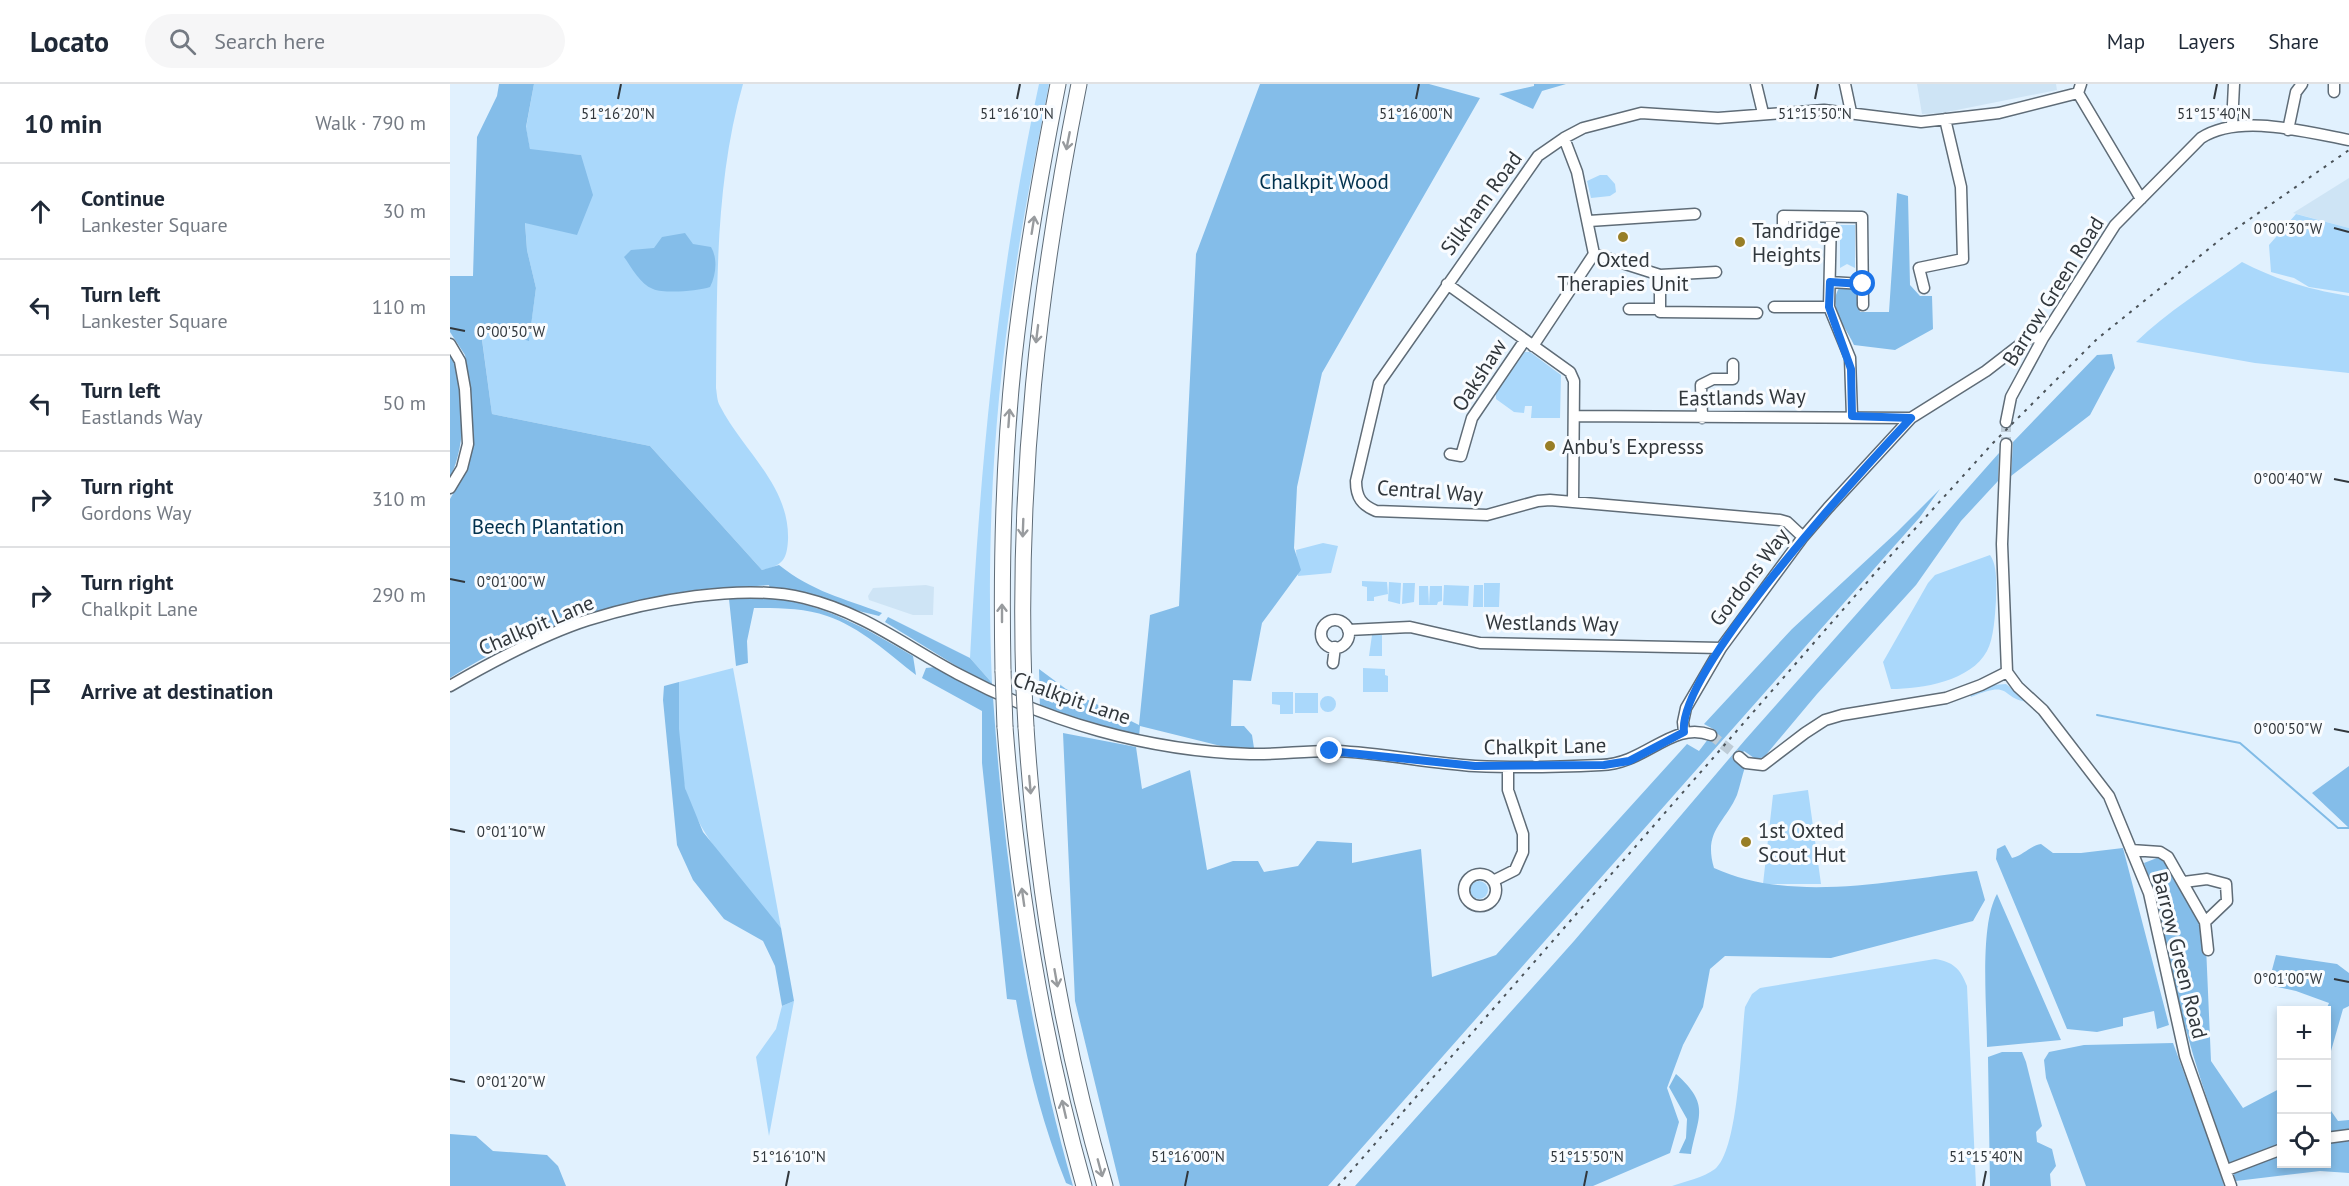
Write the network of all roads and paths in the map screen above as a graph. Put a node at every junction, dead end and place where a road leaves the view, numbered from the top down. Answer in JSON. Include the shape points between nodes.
{"nodes":[{"id":1,"x":1058,"y":84,"type":"edge"},
{"id":2,"x":1079,"y":84,"type":"edge"},
{"id":3,"x":1756,"y":84,"type":"edge"},
{"id":4,"x":1845,"y":84,"type":"edge"},
{"id":5,"x":2234,"y":84,"type":"edge"},
{"id":6,"x":2302,"y":84,"type":"edge"},
{"id":7,"x":2079,"y":88,"type":"edge"},
{"id":8,"x":1851,"y":112,"type":"junction"},
{"id":9,"x":1763,"y":113,"type":"junction"},
{"id":10,"x":1945,"y":119,"type":"junction"},
{"id":11,"x":2232,"y":125,"type":"junction"},
{"id":12,"x":2288,"y":130,"type":"junction"},
{"id":13,"x":1564,"y":138,"type":"junction"},
{"id":14,"x":2349,"y":140,"type":"edge"},
{"id":15,"x":2141,"y":199,"type":"junction"},
{"id":16,"x":1695,"y":214,"type":"dead end"},
{"id":17,"x":1831,"y":217,"type":"junction"},
{"id":18,"x":1589,"y":221,"type":"junction"},
{"id":19,"x":1783,"y":224,"type":"dead end"},
{"id":20,"x":1594,"y":254,"type":"junction"},
{"id":21,"x":1716,"y":272,"type":"dead end"},
{"id":22,"x":1660,"y":275,"type":"junction"},
{"id":23,"x":1830,"y":282,"type":"junction"},
{"id":24,"x":1447,"y":284,"type":"junction"},
{"id":25,"x":1863,"y":284,"type":"junction"},
{"id":26,"x":1924,"y":288,"type":"dead end"},
{"id":27,"x":1863,"y":305,"type":"dead end"},
{"id":28,"x":1774,"y":307,"type":"dead end"},
{"id":29,"x":1829,"y":307,"type":"junction"},
{"id":30,"x":1629,"y":309,"type":"dead end"},
{"id":31,"x":1660,"y":309,"type":"junction"},
{"id":32,"x":1757,"y":314,"type":"dead end"},
{"id":33,"x":2043,"y":338,"type":"junction"},
{"id":34,"x":1529,"y":343,"type":"junction"},
{"id":35,"x":450,"y":344,"type":"edge"},
{"id":36,"x":1733,"y":364,"type":"dead end"},
{"id":37,"x":1574,"y":416,"type":"junction"},
{"id":38,"x":1852,"y":416,"type":"junction"},
{"id":39,"x":1702,"y":418,"type":"junction"},
{"id":40,"x":1911,"y":418,"type":"junction"},
{"id":41,"x":2006,"y":422,"type":"tunnel mouth"},
{"id":42,"x":2006,"y":444,"type":"tunnel mouth"},
{"id":43,"x":1450,"y":454,"type":"dead end"},
{"id":44,"x":450,"y":488,"type":"edge"},
{"id":45,"x":1573,"y":502,"type":"junction"},
{"id":46,"x":1803,"y":537,"type":"junction"},
{"id":47,"x":1348,"y":630,"type":"junction"},
{"id":48,"x":1335,"y":647,"type":"junction"},
{"id":49,"x":1721,"y":648,"type":"junction"},
{"id":50,"x":1333,"y":663,"type":"dead end"},
{"id":51,"x":2007,"y":672,"type":"junction"},
{"id":52,"x":450,"y":686,"type":"edge"},
{"id":53,"x":1684,"y":732,"type":"junction"},
{"id":54,"x":1711,"y":735,"type":"tunnel mouth"},
{"id":55,"x":1739,"y":757,"type":"tunnel mouth"},
{"id":56,"x":1508,"y":767,"type":"junction"},
{"id":57,"x":2131,"y":850,"type":"junction"},
{"id":58,"x":1493,"y":881,"type":"dead end"},
{"id":59,"x":2184,"y":882,"type":"junction"},
{"id":60,"x":2205,"y":922,"type":"junction"},
{"id":61,"x":2208,"y":950,"type":"dead end"},
{"id":62,"x":2349,"y":1135,"type":"edge"},
{"id":63,"x":2331,"y":1137,"type":"edge"},
{"id":64,"x":2277,"y":1151,"type":"edge"},
{"id":65,"x":2227,"y":1170,"type":"junction"},
{"id":66,"x":1084,"y":1186,"type":"edge"},
{"id":67,"x":1105,"y":1186,"type":"edge"},
{"id":68,"x":2231,"y":1186,"type":"edge"}],
"edges":[{"from":66,"to":1,"type":"highway","one_way":true,"bridge":true,"via":[[1056,1077],[1032,953],[1017,851],[1003,671],[1004,496],[1013,369]]},
{"from":2,"to":67,"type":"highway","one_way":true,"bridge":true,"via":[[1044,283],[1032,384],[1022,555],[1024,688],[1037,850],[1052,952],[1071,1053]]},
{"from":3,"to":9,"type":"street"},
{"from":4,"to":8,"type":"street"},
{"from":5,"to":11,"type":"street"},
{"from":6,"to":12,"type":"street","via":[[2296,92]]},
{"from":7,"to":10,"type":"street","name":"Silkham Road","via":[[1998,113]]},
{"from":7,"to":15,"type":"street"},
{"from":8,"to":9,"type":"street","name":"Silkham Road"},
{"from":8,"to":10,"type":"street","name":"Silkham Road","via":[[1921,122]]},
{"from":9,"to":13,"type":"street","name":"Silkham Road","via":[[1718,118],[1641,112],[1583,128]]},
{"from":10,"to":26,"type":"street","via":[[1960,187],[1963,259],[1919,268]]},
{"from":11,"to":12,"type":"street","name":"Barrow Green Road"},
{"from":11,"to":15,"type":"street","name":"Barrow Green Road","via":[[2201,138]]},
{"from":12,"to":14,"type":"street","name":"Barrow Green Road"},
{"from":13,"to":18,"type":"street"},
{"from":13,"to":24,"type":"street","name":"Silkham Road","via":[[1538,156]]},
{"from":15,"to":33,"type":"street","name":"Barrow Green Road","via":[[2115,225],[2092,257]]},
{"from":16,"to":18,"type":"street"},
{"from":17,"to":19,"type":"street","via":[[1783,216]]},
{"from":17,"to":23,"type":"street"},
{"from":17,"to":25,"type":"street","via":[[1862,217]]},
{"from":18,"to":20,"type":"street"},
{"from":20,"to":22,"type":"street"},
{"from":20,"to":34,"type":"street"},
{"from":21,"to":22,"type":"street"},
{"from":22,"to":31,"type":"street"},
{"from":23,"to":25,"type":"street"},
{"from":23,"to":29,"type":"street"},
{"from":24,"to":34,"type":"street"},
{"from":24,"to":45,"type":"street","name":"Central Way","via":[[1379,383],[1356,481],[1361,502],[1377,511],[1487,515],[1538,501]]},
{"from":25,"to":27,"type":"street"},
{"from":28,"to":29,"type":"street"},
{"from":29,"to":38,"type":"street","via":[[1850,358]]},
{"from":30,"to":31,"type":"street"},
{"from":31,"to":32,"type":"street"},
{"from":33,"to":40,"type":"street","name":"Gordons Way","via":[[2030,337],[1986,371]]},
{"from":33,"to":41,"type":"street","name":"Barrow Green Road","via":[[2011,397]]},
{"from":34,"to":37,"type":"street","via":[[1570,372],[1574,381]]},
{"from":34,"to":43,"type":"street","name":"Oakshaw","via":[[1472,418],[1461,456]]},
{"from":35,"to":44,"type":"street","via":[[460,360],[468,444],[462,468]]},
{"from":36,"to":39,"type":"street","via":[[1733,379],[1713,379],[1701,385]]},
{"from":37,"to":39,"type":"street","name":"Eastlands Way"},
{"from":37,"to":45,"type":"street"},
{"from":38,"to":39,"type":"street","name":"Eastlands Way"},
{"from":38,"to":40,"type":"street","name":"Eastlands Way"},
{"from":40,"to":46,"type":"street","name":"Gordons Way"},
{"from":42,"to":51,"type":"street","via":[[2002,544]]},
{"from":45,"to":46,"type":"street","name":"Central Way","via":[[1780,520]]},
{"from":46,"to":49,"type":"street","name":"Gordons Way"},
{"from":47,"to":48,"type":"street","via":[[1347,640]]},
{"from":47,"to":48,"type":"street","via":[[1338,620],[1325,624],[1323,640]]},
{"from":47,"to":49,"type":"street","name":"Westlands Way","via":[[1410,627],[1480,642]]},
{"from":48,"to":50,"type":"street"},
{"from":49,"to":53,"type":"street","name":"Gordons Way","via":[[1686,708]]},
{"from":51,"to":55,"type":"street","via":[[1946,698],[1826,720],[1763,765],[1746,763]]},
{"from":51,"to":57,"type":"street","name":"Barrow Green Road","via":[[2043,710],[2109,796]]},
{"from":52,"to":56,"type":"street","name":"Chalkpit Lane","via":[[486,665],[586,620],[701,596],[783,595],[805,598],[876,624],[955,673],[1044,713],[1142,742],[1249,754],[1333,751]]},
{"from":53,"to":54,"type":"street","via":[[1698,730]]},
{"from":53,"to":56,"type":"street","name":"Chalkpit Lane","via":[[1616,765]]},
{"from":56,"to":58,"type":"street","via":[[1508,790],[1523,834],[1523,852],[1515,870]]},
{"from":57,"to":59,"type":"street","via":[[2160,852],[2168,857]]},
{"from":57,"to":65,"type":"street","name":"Barrow Green Road","via":[[2149,893],[2185,1056]]},
{"from":59,"to":60,"type":"street"},
{"from":59,"to":60,"type":"street","via":[[2207,879],[2226,884],[2227,900]]},
{"from":60,"to":61,"type":"street"},
{"from":62,"to":63,"type":"street"},
{"from":64,"to":65,"type":"street"},
{"from":65,"to":68,"type":"street","name":"Barrow Green Road"}]}
